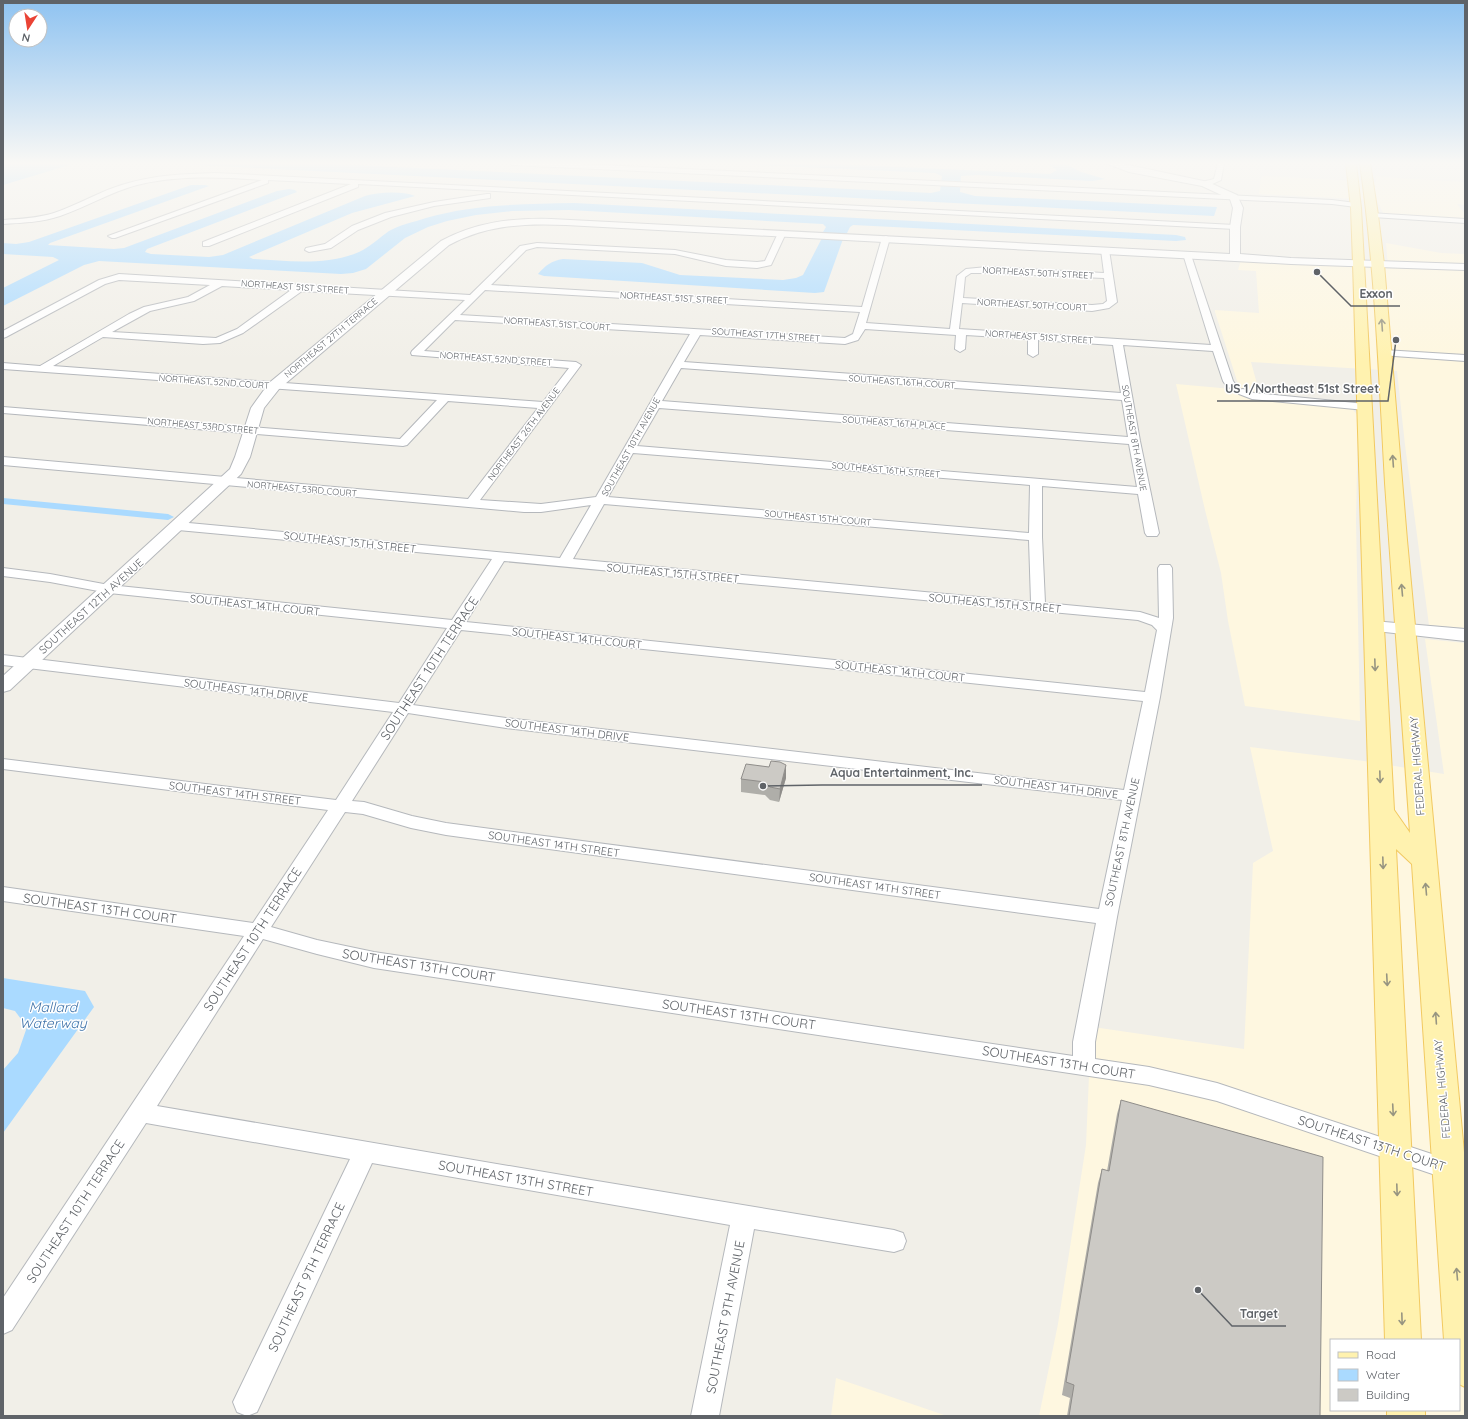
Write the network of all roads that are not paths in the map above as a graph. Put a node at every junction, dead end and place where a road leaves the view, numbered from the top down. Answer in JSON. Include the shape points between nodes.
{"nodes":[{"id":1,"x":131,"y":229,"type":"edge"},
{"id":2,"x":243,"y":229,"type":"edge"},
{"id":3,"x":353,"y":229,"type":"edge"},
{"id":4,"x":480,"y":229,"type":"edge"},
{"id":5,"x":706,"y":229,"type":"edge"},
{"id":6,"x":1235,"y":229,"type":"edge"},
{"id":7,"x":1357,"y":229,"type":"edge"},
{"id":8,"x":1375,"y":229,"type":"edge"},
{"id":9,"x":782,"y":233,"type":"junction"},
{"id":10,"x":112,"y":236,"type":"dead end"},
{"id":11,"x":886,"y":238,"type":"junction"},
{"id":12,"x":206,"y":244,"type":"dead end"},
{"id":13,"x":309,"y":250,"type":"dead end"},
{"id":14,"x":1104,"y":250,"type":"junction"},
{"id":15,"x":1187,"y":254,"type":"junction"},
{"id":16,"x":1235,"y":257,"type":"junction"},
{"id":17,"x":1359,"y":262,"type":"junction"},
{"id":18,"x":1378,"y":262,"type":"junction"},
{"id":19,"x":1465,"y":267,"type":"edge"},
{"id":20,"x":1108,"y":276,"type":"junction"},
{"id":21,"x":221,"y":282,"type":"junction"},
{"id":22,"x":483,"y":287,"type":"junction"},
{"id":23,"x":300,"y":288,"type":"junction"},
{"id":24,"x":385,"y":293,"type":"junction"},
{"id":25,"x":472,"y":298,"type":"junction"},
{"id":26,"x":958,"y":300,"type":"junction"},
{"id":27,"x":865,"y":310,"type":"junction"},
{"id":28,"x":452,"y":317,"type":"junction"},
{"id":29,"x":861,"y":326,"type":"junction"},
{"id":30,"x":662,"y":330,"type":"joint"},
{"id":31,"x":697,"y":331,"type":"junction"},
{"id":32,"x":958,"y":332,"type":"junction"},
{"id":33,"x":3,"y":334,"type":"edge"},
{"id":34,"x":101,"y":334,"type":"junction"},
{"id":35,"x":1033,"y":337,"type":"junction"},
{"id":36,"x":1362,"y":337,"type":"junction"},
{"id":37,"x":1118,"y":342,"type":"junction"},
{"id":38,"x":1217,"y":348,"type":"junction"},
{"id":39,"x":960,"y":349,"type":"dead end"},
{"id":40,"x":1384,"y":353,"type":"junction"},
{"id":41,"x":1033,"y":354,"type":"dead end"},
{"id":42,"x":1465,"y":358,"type":"edge"},
{"id":43,"x":576,"y":365,"type":"joint"},
{"id":44,"x":677,"y":365,"type":"junction"},
{"id":45,"x":3,"y":366,"type":"edge"},
{"id":46,"x":1363,"y":366,"type":"junction"},
{"id":47,"x":40,"y":369,"type":"junction"},
{"id":48,"x":1386,"y":378,"type":"junction"},
{"id":49,"x":1231,"y":385,"type":"dead end"},
{"id":50,"x":274,"y":386,"type":"junction"},
{"id":51,"x":1243,"y":392,"type":"dead end"},
{"id":52,"x":445,"y":398,"type":"junction"},
{"id":53,"x":1126,"y":398,"type":"junction"},
{"id":54,"x":655,"y":404,"type":"junction"},
{"id":55,"x":545,"y":405,"type":"junction"},
{"id":56,"x":1365,"y":407,"type":"junction"},
{"id":57,"x":3,"y":410,"type":"edge"},
{"id":58,"x":1390,"y":425,"type":"junction"},
{"id":59,"x":251,"y":430,"type":"junction"},
{"id":60,"x":1134,"y":441,"type":"junction"},
{"id":61,"x":630,"y":449,"type":"junction"},
{"id":62,"x":3,"y":461,"type":"edge"},
{"id":63,"x":1368,"y":478,"type":"junction"},
{"id":64,"x":225,"y":482,"type":"junction"},
{"id":65,"x":1036,"y":483,"type":"junction"},
{"id":66,"x":1143,"y":491,"type":"junction"},
{"id":67,"x":1396,"y":499,"type":"junction"},
{"id":68,"x":601,"y":500,"type":"junction"},
{"id":69,"x":1368,"y":501,"type":"junction"},
{"id":70,"x":472,"y":504,"type":"junction"},
{"id":71,"x":1397,"y":524,"type":"junction"},
{"id":72,"x":178,"y":526,"type":"junction"},
{"id":73,"x":1152,"y":533,"type":"dead end"},
{"id":74,"x":1035,"y":537,"type":"junction"},
{"id":75,"x":500,"y":557,"type":"junction"},
{"id":76,"x":564,"y":563,"type":"junction"},
{"id":77,"x":1165,"y":568,"type":"dead end"},
{"id":78,"x":3,"y":572,"type":"edge"},
{"id":79,"x":109,"y":590,"type":"junction"},
{"id":80,"x":1038,"y":606,"type":"junction"},
{"id":81,"x":1165,"y":624,"type":"junction"},
{"id":82,"x":456,"y":625,"type":"junction"},
{"id":83,"x":1373,"y":626,"type":"junction"},
{"id":84,"x":1406,"y":629,"type":"junction"},
{"id":85,"x":1465,"y":635,"type":"edge"},
{"id":86,"x":3,"y":660,"type":"edge"},
{"id":87,"x":27,"y":664,"type":"junction"},
{"id":88,"x":3,"y":686,"type":"edge"},
{"id":89,"x":1152,"y":697,"type":"junction"},
{"id":90,"x":403,"y":708,"type":"junction"},
{"id":91,"x":3,"y":764,"type":"edge"},
{"id":92,"x":1132,"y":796,"type":"junction"},
{"id":93,"x":341,"y":805,"type":"junction"},
{"id":94,"x":1381,"y":810,"type":"junction"},
{"id":95,"x":1424,"y":860,"type":"junction"},
{"id":96,"x":3,"y":894,"type":"edge"},
{"id":97,"x":1106,"y":917,"type":"junction"},
{"id":98,"x":257,"y":931,"type":"junction"},
{"id":99,"x":1084,"y":1066,"type":"junction"},
{"id":100,"x":139,"y":1112,"type":"junction"},
{"id":101,"x":1395,"y":1151,"type":"junction"},
{"id":102,"x":365,"y":1152,"type":"junction"},
{"id":103,"x":1457,"y":1172,"type":"edge"},
{"id":104,"x":744,"y":1217,"type":"junction"},
{"id":105,"x":894,"y":1241,"type":"dead end"},
{"id":106,"x":3,"y":1321,"type":"edge"},
{"id":107,"x":1403,"y":1339,"type":"edge"},
{"id":108,"x":1465,"y":1368,"type":"edge"},
{"id":109,"x":246,"y":1402,"type":"dead end"},
{"id":110,"x":705,"y":1416,"type":"edge"}],
"edges":[{"from":1,"to":10,"type":"street"},
{"from":2,"to":12,"type":"street"},
{"from":3,"to":13,"type":"street","via":[[328,246]]},
{"from":4,"to":24,"type":"street","name":"NORTHEAST 27TH TERRACE","via":[[445,243]]},
{"from":5,"to":9,"type":"street","name":"NORTHEAST 27TH TERRACE"},
{"from":6,"to":16,"type":"street"},
{"from":7,"to":17,"type":"main road"},
{"from":8,"to":18,"type":"main road","name":"FEDERAL HIGHWAY"},
{"from":9,"to":11,"type":"street","name":"NORTHEAST 27TH TERRACE"},
{"from":9,"to":22,"type":"street","via":[[768,263],[764,264],[726,263],[675,252],[529,246],[523,248]]},
{"from":11,"to":14,"type":"street","name":"NORTHEAST 27TH TERRACE"},
{"from":11,"to":27,"type":"street"},
{"from":14,"to":15,"type":"street","name":"NORTHEAST 27TH TERRACE"},
{"from":14,"to":20,"type":"street"},
{"from":15,"to":16,"type":"street","name":"NORTHEAST 27TH TERRACE"},
{"from":15,"to":38,"type":"street"},
{"from":16,"to":17,"type":"street","name":"NORTHEAST 27TH TERRACE"},
{"from":17,"to":18,"type":"street","name":"NORTHEAST 27TH TERRACE"},
{"from":17,"to":36,"type":"main road"},
{"from":18,"to":19,"type":"street","name":"NORTHEAST 27TH TERRACE"},
{"from":40,"to":18,"type":"main road","name":"FEDERAL HIGHWAY","one_way":true},
{"from":20,"to":26,"type":"street","name":"NORTHEAST 50TH STREET","via":[[969,271],[961,276]]},
{"from":20,"to":26,"type":"street","name":"NORTHEAST 50TH COURT","via":[[1112,302],[1106,306],[1092,308]]},
{"from":21,"to":23,"type":"street","name":"NORTHEAST 51ST STREET"},
{"from":21,"to":33,"type":"street","name":"NORTHEAST 51ST STREET","via":[[119,277],[102,282]]},
{"from":21,"to":34,"type":"street","via":[[192,299],[147,309]]},
{"from":22,"to":25,"type":"street"},
{"from":22,"to":27,"type":"street","name":"NORTHEAST 51ST STREET"},
{"from":23,"to":24,"type":"street","name":"NORTHEAST 51ST STREET"},
{"from":23,"to":34,"type":"street","via":[[240,331],[217,340]]},
{"from":24,"to":25,"type":"street","name":"NORTHEAST 51ST STREET"},
{"from":24,"to":50,"type":"street","name":"NORTHEAST 27TH TERRACE"},
{"from":25,"to":28,"type":"street"},
{"from":26,"to":32,"type":"street"},
{"from":27,"to":29,"type":"street"},
{"from":28,"to":30,"type":"street","name":"NORTHEAST 51ST COURT"},
{"from":28,"to":43,"type":"street","name":"NORTHEAST 52ND STREET","via":[[416,353]]},
{"from":29,"to":31,"type":"street","name":"SOUTHEAST 17TH STREET","via":[[857,337],[845,341]]},
{"from":29,"to":32,"type":"street","name":"NORTHEAST 51ST STREET"},
{"from":30,"to":31,"type":"street","name":"SOUTHEAST 17TH STREET"},
{"from":31,"to":44,"type":"street","name":"SOUTHEAST 10TH AVENUE"},
{"from":32,"to":35,"type":"street","name":"NORTHEAST 51ST STREET"},
{"from":32,"to":39,"type":"street"},
{"from":34,"to":47,"type":"street"},
{"from":35,"to":37,"type":"street","name":"NORTHEAST 51ST STREET"},
{"from":35,"to":41,"type":"street"},
{"from":36,"to":40,"type":"main road","via":[[1375,349]]},
{"from":36,"to":46,"type":"main road"},
{"from":37,"to":38,"type":"street","name":"NORTHEAST 51ST STREET"},
{"from":37,"to":53,"type":"street","name":"SOUTHEAST 8TH AVENUE"},
{"from":38,"to":49,"type":"street"},
{"from":40,"to":42,"type":"street"},
{"from":40,"to":48,"type":"main road","name":"FEDERAL HIGHWAY"},
{"from":43,"to":55,"type":"street","name":"NORTHEAST 26TH AVENUE"},
{"from":44,"to":53,"type":"street","name":"SOUTHEAST 16TH COURT"},
{"from":44,"to":54,"type":"street","name":"SOUTHEAST 10TH AVENUE"},
{"from":45,"to":47,"type":"street","name":"NORTHEAST 52ND COURT"},
{"from":46,"to":48,"type":"main road","via":[[1379,371]]},
{"from":46,"to":56,"type":"main road"},
{"from":47,"to":50,"type":"street","name":"NORTHEAST 52ND COURT"},
{"from":48,"to":58,"type":"main road","name":"FEDERAL HIGHWAY"},
{"from":50,"to":52,"type":"street","name":"NORTHEAST 52ND COURT"},
{"from":50,"to":59,"type":"street","name":"NORTHEAST 27TH TERRACE","via":[[256,412]]},
{"from":51,"to":56,"type":"street","via":[[1257,397]]},
{"from":52,"to":55,"type":"street","name":"NORTHEAST 52ND COURT"},
{"from":52,"to":59,"type":"street","name":"NORTHEAST 53RD STREET","via":[[404,443]]},
{"from":53,"to":60,"type":"street","name":"SOUTHEAST 8TH AVENUE"},
{"from":54,"to":60,"type":"street","name":"SOUTHEAST 16TH PLACE"},
{"from":54,"to":61,"type":"street","name":"SOUTHEAST 10TH AVENUE"},
{"from":55,"to":70,"type":"street","name":"NORTHEAST 26TH AVENUE"},
{"from":56,"to":58,"type":"main road"},
{"from":56,"to":63,"type":"main road"},
{"from":57,"to":59,"type":"street","name":"NORTHEAST 53RD STREET"},
{"from":67,"to":58,"type":"main road","name":"FEDERAL HIGHWAY","one_way":true},
{"from":59,"to":64,"type":"street","name":"NORTHEAST 27TH TERRACE","via":[[242,460]]},
{"from":60,"to":66,"type":"street","name":"SOUTHEAST 8TH AVENUE"},
{"from":61,"to":65,"type":"street","name":"SOUTHEAST 16TH STREET"},
{"from":61,"to":68,"type":"street","name":"SOUTHEAST 10TH AVENUE"},
{"from":62,"to":64,"type":"street","name":"NORTHEAST 53RD COURT"},
{"from":63,"to":67,"type":"main road","via":[[1379,491]]},
{"from":63,"to":69,"type":"main road"},
{"from":64,"to":70,"type":"street","name":"NORTHEAST 53RD COURT"},
{"from":64,"to":72,"type":"street","name":"NORTHEAST 27TH TERRACE"},
{"from":65,"to":66,"type":"street","name":"SOUTHEAST 16TH STREET"},
{"from":65,"to":74,"type":"street"},
{"from":66,"to":73,"type":"street","name":"SOUTHEAST 8TH AVENUE"},
{"from":67,"to":71,"type":"main road","name":"FEDERAL HIGHWAY"},
{"from":68,"to":70,"type":"street","name":"NORTHEAST 53RD COURT","via":[[541,508]]},
{"from":68,"to":74,"type":"street","name":"SOUTHEAST 15TH COURT"},
{"from":68,"to":76,"type":"street","name":"SOUTHEAST 10TH AVENUE"},
{"from":69,"to":71,"type":"main road","via":[[1383,508]]},
{"from":69,"to":83,"type":"main road"},
{"from":84,"to":71,"type":"main road","name":"FEDERAL HIGHWAY","one_way":true},
{"from":72,"to":75,"type":"street","name":"SOUTHEAST 15TH STREET"},
{"from":72,"to":79,"type":"street","name":"SOUTHEAST 12TH AVENUE"},
{"from":74,"to":80,"type":"street"},
{"from":75,"to":76,"type":"street","name":"SOUTHEAST 15TH STREET"},
{"from":75,"to":82,"type":"street","name":"SOUTHEAST 10TH TERRACE"},
{"from":76,"to":80,"type":"street","name":"SOUTHEAST 15TH STREET"},
{"from":77,"to":81,"type":"street","name":"SOUTHEAST 8TH AVENUE"},
{"from":78,"to":79,"type":"street","name":"SOUTHEAST 14TH COURT"},
{"from":79,"to":82,"type":"street","name":"SOUTHEAST 14TH COURT"},
{"from":79,"to":87,"type":"street","name":"SOUTHEAST 12TH AVENUE"},
{"from":80,"to":81,"type":"street","name":"SOUTHEAST 15TH STREET","via":[[1140,616]]},
{"from":81,"to":89,"type":"street","name":"SOUTHEAST 8TH AVENUE"},
{"from":82,"to":89,"type":"street","name":"SOUTHEAST 14TH COURT"},
{"from":82,"to":90,"type":"street","name":"SOUTHEAST 10TH TERRACE"},
{"from":83,"to":84,"type":"street"},
{"from":83,"to":94,"type":"main road","one_way":true},
{"from":84,"to":85,"type":"street"},
{"from":84,"to":95,"type":"main road","name":"FEDERAL HIGHWAY"},
{"from":86,"to":87,"type":"street","name":"SOUTHEAST 14TH DRIVE"},
{"from":87,"to":88,"type":"street","name":"SOUTHEAST 12TH AVENUE"},
{"from":87,"to":90,"type":"street","name":"SOUTHEAST 14TH DRIVE"},
{"from":89,"to":92,"type":"street","name":"SOUTHEAST 8TH AVENUE"},
{"from":90,"to":92,"type":"street","name":"SOUTHEAST 14TH DRIVE","via":[[506,723]]},
{"from":90,"to":93,"type":"street","name":"SOUTHEAST 10TH TERRACE"},
{"from":91,"to":93,"type":"street","name":"SOUTHEAST 14TH STREET"},
{"from":92,"to":97,"type":"street","name":"SOUTHEAST 8TH AVENUE"},
{"from":93,"to":97,"type":"street","name":"SOUTHEAST 14TH STREET","via":[[364,808],[446,829]]},
{"from":93,"to":98,"type":"street","name":"SOUTHEAST 10TH TERRACE"},
{"from":94,"to":95,"type":"main road","via":[[1397,836]]},
{"from":94,"to":101,"type":"main road","one_way":true},
{"from":103,"to":95,"type":"main road","name":"FEDERAL HIGHWAY","one_way":true},
{"from":96,"to":98,"type":"street","name":"SOUTHEAST 13TH COURT"},
{"from":97,"to":99,"type":"street","name":"SOUTHEAST 8TH AVENUE","via":[[1084,1042]]},
{"from":98,"to":99,"type":"street","name":"SOUTHEAST 13TH COURT","via":[[374,960]]},
{"from":98,"to":100,"type":"street","name":"SOUTHEAST 10TH TERRACE"},
{"from":99,"to":101,"type":"street","name":"SOUTHEAST 13TH COURT","via":[[1149,1076],[1217,1092]]},
{"from":100,"to":102,"type":"street","name":"SOUTHEAST 13TH STREET"},
{"from":100,"to":106,"type":"street","name":"SOUTHEAST 10TH TERRACE"},
{"from":101,"to":103,"type":"street","name":"SOUTHEAST 13TH COURT"},
{"from":101,"to":107,"type":"main road","one_way":true},
{"from":102,"to":104,"type":"street","name":"SOUTHEAST 13TH STREET"},
{"from":102,"to":109,"type":"street","name":"SOUTHEAST 9TH TERRACE"},
{"from":108,"to":103,"type":"main road","name":"FEDERAL HIGHWAY","one_way":true},
{"from":104,"to":105,"type":"street","name":"SOUTHEAST 13TH STREET"},
{"from":104,"to":110,"type":"street","name":"SOUTHEAST 9TH AVENUE"}]}
